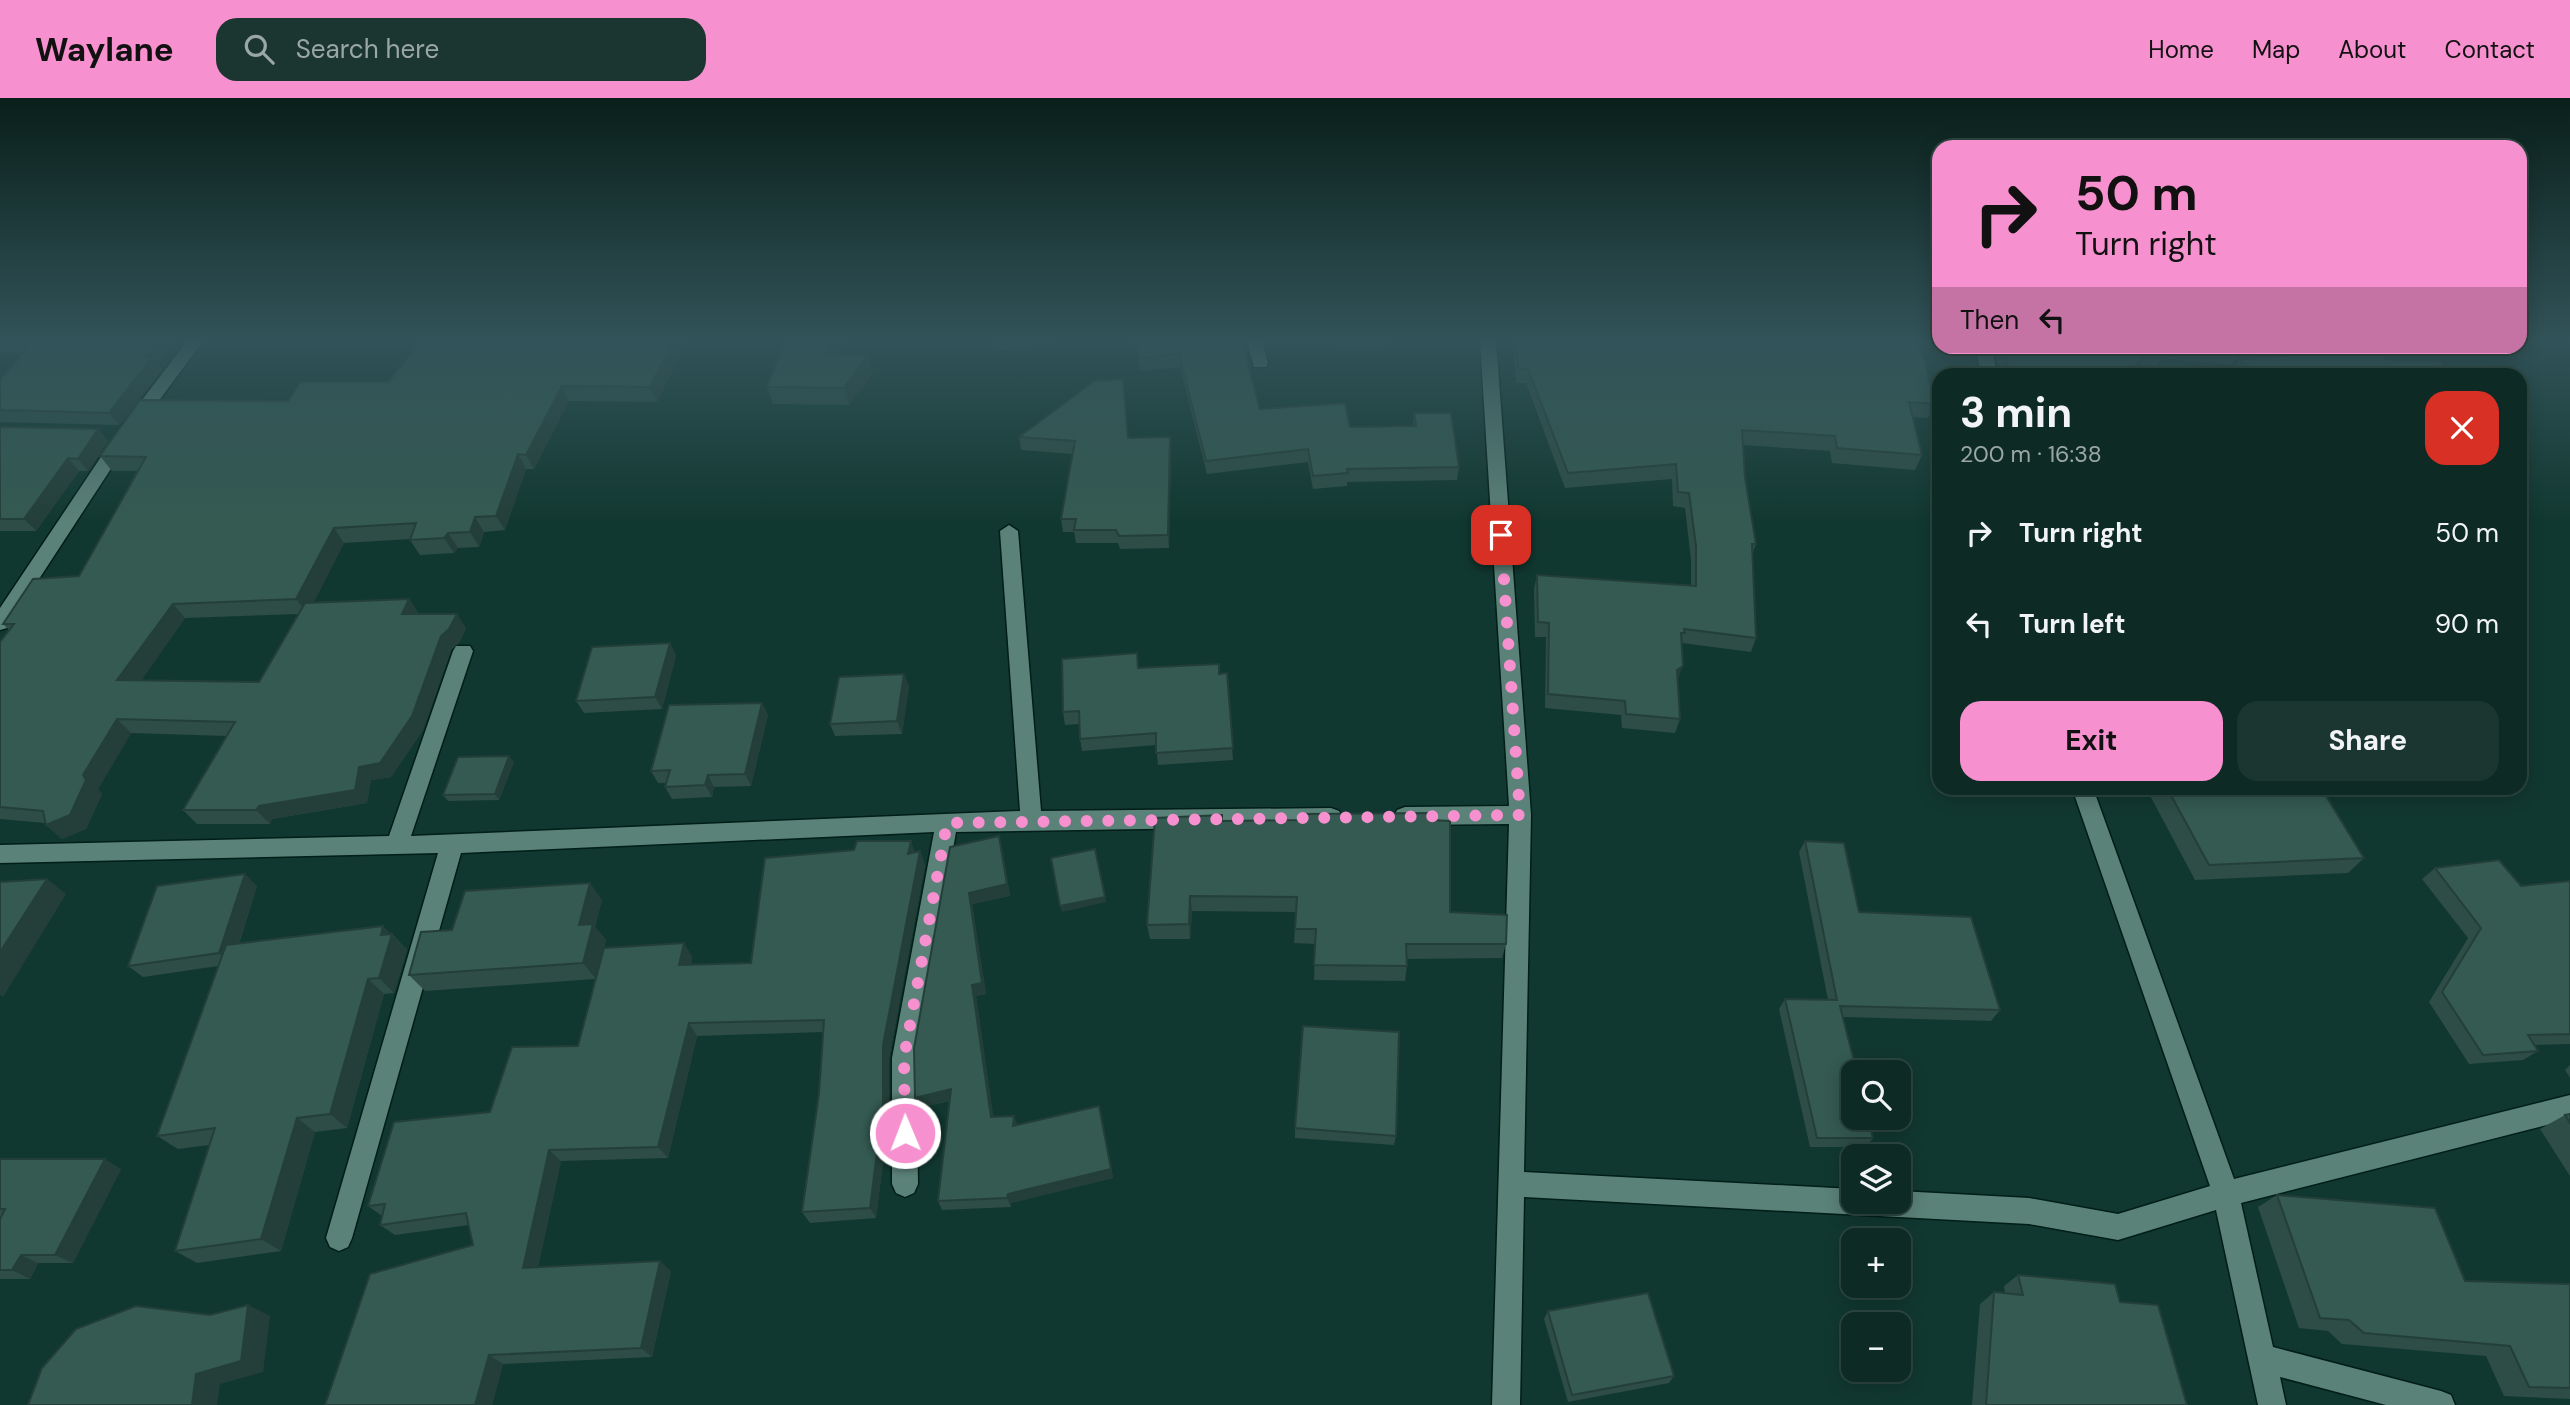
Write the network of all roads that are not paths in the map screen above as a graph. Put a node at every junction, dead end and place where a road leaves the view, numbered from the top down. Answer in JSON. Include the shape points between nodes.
{"nodes":[{"id":1,"x":150,"y":401,"type":"edge"},
{"id":2,"x":1492,"y":401,"type":"edge"},
{"id":3,"x":97,"y":433,"type":"edge"},
{"id":4,"x":125,"y":434,"type":"junction"},
{"id":5,"x":1009,"y":531,"type":"dead end"},
{"id":6,"x":0,"y":623,"type":"edge"},
{"id":7,"x":463,"y":650,"type":"dead end"},
{"id":8,"x":2085,"y":795,"type":"edge"},
{"id":9,"x":1520,"y":815,"type":"junction"},
{"id":10,"x":1380,"y":816,"type":"edge"},
{"id":11,"x":1352,"y":817,"type":"edge"},
{"id":12,"x":1031,"y":820,"type":"junction"},
{"id":13,"x":947,"y":823,"type":"junction"},
{"id":14,"x":452,"y":844,"type":"junction"},
{"id":15,"x":397,"y":845,"type":"junction"},
{"id":16,"x":0,"y":855,"type":"edge"},
{"id":17,"x":2570,"y":1107,"type":"edge"},
{"id":18,"x":905,"y":1184,"type":"dead end"},
{"id":19,"x":1511,"y":1184,"type":"junction"},
{"id":20,"x":2226,"y":1194,"type":"junction"},
{"id":21,"x":1841,"y":1201,"type":"edge"},
{"id":22,"x":1911,"y":1205,"type":"edge"},
{"id":23,"x":339,"y":1238,"type":"dead end"},
{"id":24,"x":2264,"y":1359,"type":"junction"},
{"id":25,"x":1506,"y":1405,"type":"edge"},
{"id":26,"x":2273,"y":1405,"type":"edge"},
{"id":27,"x":2441,"y":1405,"type":"edge"}],
"edges":[{"from":1,"to":4,"type":"street"},
{"from":2,"to":9,"type":"street"},
{"from":3,"to":4,"type":"street"},
{"from":4,"to":6,"type":"street"},
{"from":5,"to":12,"type":"street"},
{"from":7,"to":15,"type":"street"},
{"from":8,"to":20,"type":"street"},
{"from":9,"to":10,"type":"street"},
{"from":9,"to":19,"type":"street"},
{"from":11,"to":12,"type":"street"},
{"from":12,"to":13,"type":"street"},
{"from":13,"to":14,"type":"street"},
{"from":13,"to":18,"type":"street","via":[[904,1058]]},
{"from":14,"to":15,"type":"street"},
{"from":14,"to":23,"type":"street"},
{"from":15,"to":16,"type":"street"},
{"from":17,"to":20,"type":"street"},
{"from":19,"to":21,"type":"street"},
{"from":19,"to":25,"type":"street"},
{"from":20,"to":22,"type":"street","via":[[2118,1227],[2029,1211]]},
{"from":20,"to":24,"type":"street"},
{"from":24,"to":26,"type":"street"},
{"from":24,"to":27,"type":"street"}]}
